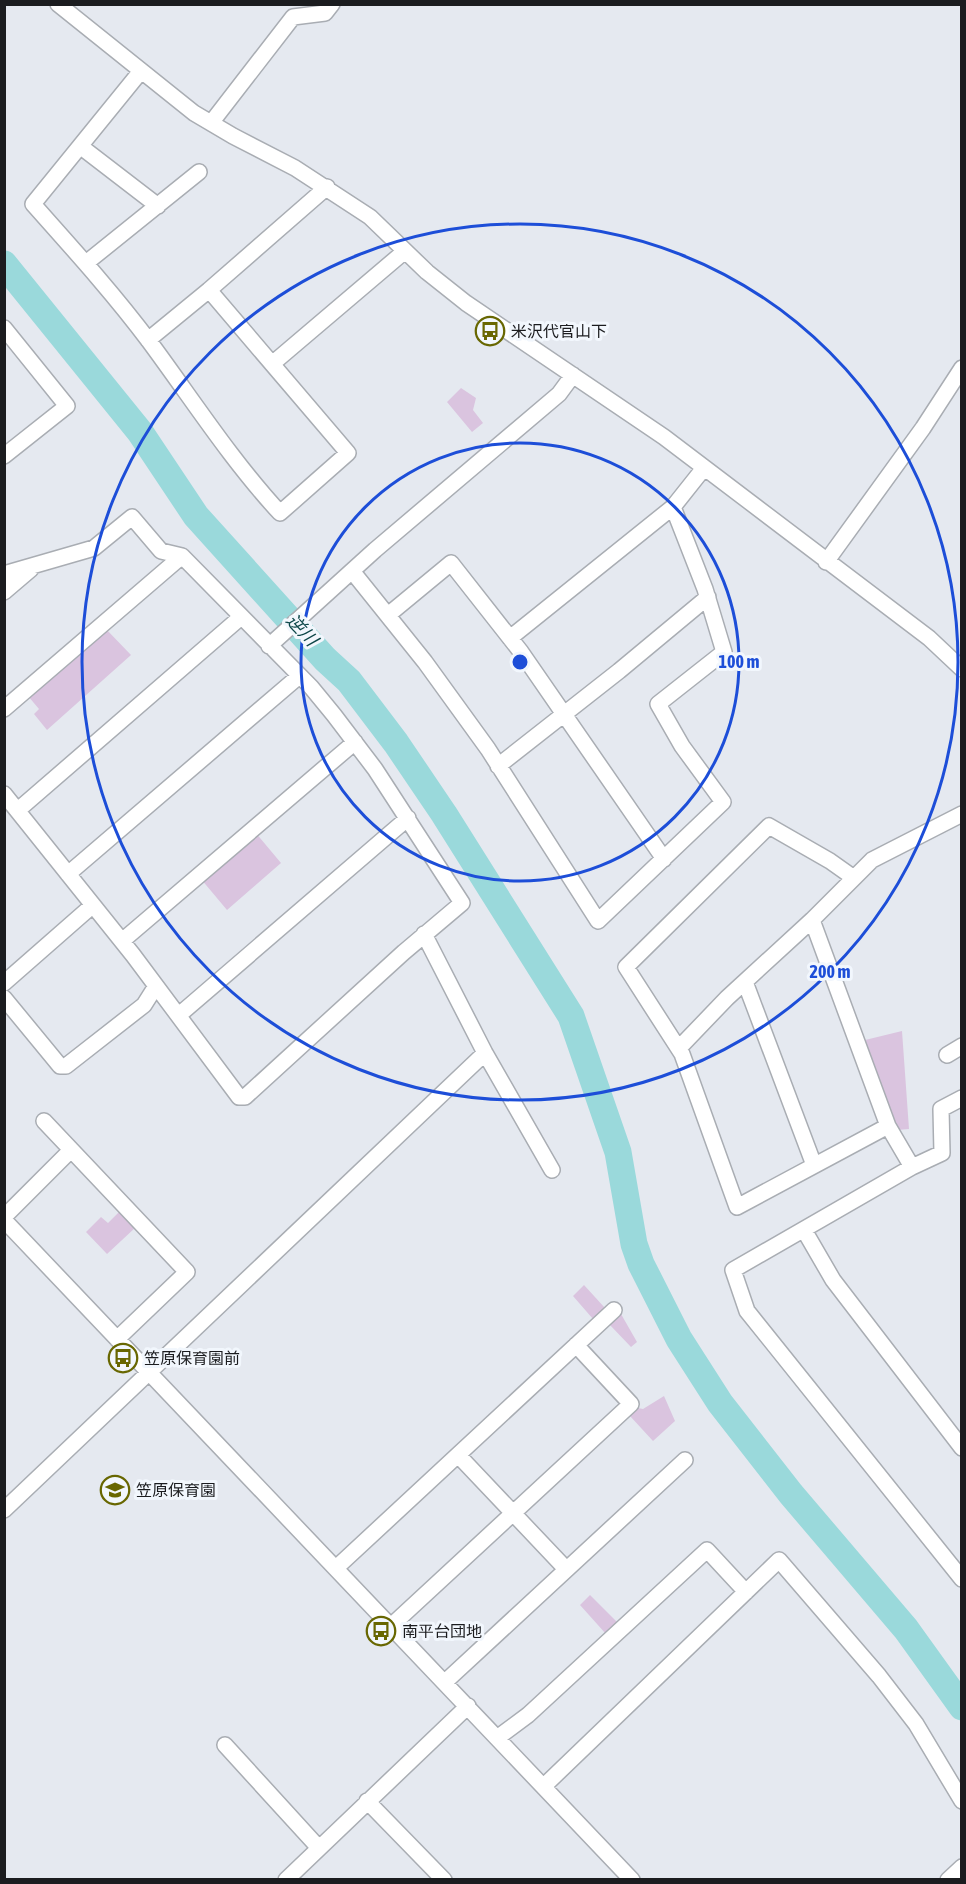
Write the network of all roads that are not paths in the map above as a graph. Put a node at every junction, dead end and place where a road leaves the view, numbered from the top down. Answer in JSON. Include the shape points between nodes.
{"nodes":[{"id":1,"x":58,"y":4,"type":"edge"},
{"id":2,"x":332,"y":4,"type":"edge"},
{"id":3,"x":141,"y":71,"type":"junction"},
{"id":4,"x":211,"y":123,"type":"junction"},
{"id":5,"x":81,"y":146,"type":"junction"},
{"id":6,"x":200,"y":172,"type":"dead end"},
{"id":7,"x":327,"y":187,"type":"junction"},
{"id":8,"x":158,"y":206,"type":"junction"},
{"id":9,"x":405,"y":251,"type":"junction"},
{"id":10,"x":86,"y":263,"type":"junction"},
{"id":11,"x":209,"y":290,"type":"junction"},
{"id":12,"x":4,"y":328,"type":"edge"},
{"id":13,"x":148,"y":340,"type":"junction"},
{"id":14,"x":272,"y":364,"type":"junction"},
{"id":15,"x":962,"y":368,"type":"edge"},
{"id":16,"x":573,"y":375,"type":"junction"},
{"id":17,"x":6,"y":452,"type":"edge"},
{"id":18,"x":704,"y":468,"type":"junction"},
{"id":19,"x":673,"y":507,"type":"junction"},
{"id":20,"x":182,"y":556,"type":"junction"},
{"id":21,"x":826,"y":562,"type":"junction"},
{"id":22,"x":36,"y":565,"type":"junction"},
{"id":23,"x":352,"y":571,"type":"junction"},
{"id":24,"x":4,"y":574,"type":"edge"},
{"id":25,"x":4,"y":592,"type":"edge"},
{"id":26,"x":708,"y":597,"type":"junction"},
{"id":27,"x":388,"y":615,"type":"junction"},
{"id":28,"x":241,"y":617,"type":"junction"},
{"id":29,"x":510,"y":638,"type":"junction"},
{"id":30,"x":274,"y":642,"type":"junction"},
{"id":31,"x":962,"y":669,"type":"edge"},
{"id":32,"x":298,"y":677,"type":"junction"},
{"id":33,"x":4,"y":710,"type":"edge"},
{"id":34,"x":565,"y":714,"type":"junction"},
{"id":35,"x":355,"y":742,"type":"junction"},
{"id":36,"x":498,"y":766,"type":"junction"},
{"id":37,"x":4,"y":794,"type":"edge"},
{"id":38,"x":18,"y":810,"type":"junction"},
{"id":39,"x":962,"y":814,"type":"edge"},
{"id":40,"x":408,"y":818,"type":"junction"},
{"id":41,"x":663,"y":859,"type":"junction"},
{"id":42,"x":68,"y":874,"type":"junction"},
{"id":43,"x":854,"y":878,"type":"junction"},
{"id":44,"x":93,"y":905,"type":"junction"},
{"id":45,"x":812,"y":920,"type":"junction"},
{"id":46,"x":424,"y":934,"type":"junction"},
{"id":47,"x":122,"y":941,"type":"junction"},
{"id":48,"x":745,"y":982,"type":"junction"},
{"id":49,"x":4,"y":983,"type":"edge"},
{"id":50,"x":156,"y":986,"type":"junction"},
{"id":51,"x":4,"y":998,"type":"edge"},
{"id":52,"x":179,"y":1015,"type":"junction"},
{"id":53,"x":962,"y":1046,"type":"edge"},
{"id":54,"x":679,"y":1048,"type":"junction"},
{"id":55,"x":485,"y":1053,"type":"junction"},
{"id":56,"x":947,"y":1055,"type":"dead end"},
{"id":57,"x":962,"y":1098,"type":"edge"},
{"id":58,"x":44,"y":1121,"type":"dead end"},
{"id":59,"x":888,"y":1126,"type":"junction"},
{"id":60,"x":71,"y":1150,"type":"junction"},
{"id":61,"x":814,"y":1165,"type":"junction"},
{"id":62,"x":912,"y":1167,"type":"junction"},
{"id":63,"x":552,"y":1170,"type":"dead end"},
{"id":64,"x":4,"y":1219,"type":"edge"},
{"id":65,"x":804,"y":1230,"type":"junction"},
{"id":66,"x":614,"y":1310,"type":"dead end"},
{"id":67,"x":117,"y":1339,"type":"junction"},
{"id":68,"x":576,"y":1345,"type":"junction"},
{"id":69,"x":149,"y":1374,"type":"junction"},
{"id":70,"x":962,"y":1448,"type":"edge"},
{"id":71,"x":458,"y":1455,"type":"junction"},
{"id":72,"x":685,"y":1460,"type":"dead end"},
{"id":73,"x":4,"y":1510,"type":"edge"},
{"id":74,"x":513,"y":1514,"type":"junction"},
{"id":75,"x":336,"y":1568,"type":"junction"},
{"id":76,"x":566,"y":1569,"type":"junction"},
{"id":77,"x":962,"y":1579,"type":"edge"},
{"id":78,"x":746,"y":1592,"type":"junction"},
{"id":79,"x":392,"y":1626,"type":"junction"},
{"id":80,"x":445,"y":1683,"type":"junction"},
{"id":81,"x":468,"y":1706,"type":"junction"},
{"id":82,"x":497,"y":1738,"type":"junction"},
{"id":83,"x":225,"y":1744,"type":"dead end"},
{"id":84,"x":544,"y":1786,"type":"junction"},
{"id":85,"x":368,"y":1801,"type":"junction"},
{"id":86,"x":962,"y":1801,"type":"edge"},
{"id":87,"x":319,"y":1848,"type":"junction"},
{"id":88,"x":962,"y":1867,"type":"edge"},
{"id":89,"x":286,"y":1880,"type":"edge"},
{"id":90,"x":444,"y":1880,"type":"edge"},
{"id":91,"x":632,"y":1880,"type":"edge"},
{"id":92,"x":948,"y":1880,"type":"edge"}],
"edges":[{"from":1,"to":3,"type":"street"},
{"from":2,"to":4,"type":"street","via":[[325,13],[293,17]]},
{"from":3,"to":4,"type":"street"},
{"from":3,"to":5,"type":"street"},
{"from":4,"to":7,"type":"street"},
{"from":5,"to":8,"type":"street"},
{"from":5,"to":10,"type":"street","via":[[33,204]]},
{"from":6,"to":8,"type":"street"},
{"from":7,"to":9,"type":"street","via":[[370,217]]},
{"from":7,"to":11,"type":"street"},
{"from":8,"to":10,"type":"street"},
{"from":9,"to":14,"type":"street"},
{"from":9,"to":16,"type":"street","via":[[472,308]]},
{"from":10,"to":13,"type":"street"},
{"from":11,"to":13,"type":"street"},
{"from":11,"to":14,"type":"street"},
{"from":12,"to":17,"type":"street","via":[[67,406]]},
{"from":13,"to":14,"type":"street","via":[[246,477],[280,513],[348,453]]},
{"from":15,"to":21,"type":"street"},
{"from":16,"to":18,"type":"street"},
{"from":16,"to":23,"type":"street","via":[[559,394]]},
{"from":18,"to":19,"type":"street"},
{"from":18,"to":21,"type":"street"},
{"from":19,"to":26,"type":"street"},
{"from":19,"to":29,"type":"street"},
{"from":20,"to":22,"type":"street","via":[[161,551],[132,517],[94,548]]},
{"from":20,"to":28,"type":"street"},
{"from":20,"to":33,"type":"street"},
{"from":21,"to":31,"type":"street","via":[[929,638]]},
{"from":22,"to":24,"type":"street"},
{"from":22,"to":25,"type":"street"},
{"from":23,"to":27,"type":"street"},
{"from":23,"to":30,"type":"street"},
{"from":26,"to":34,"type":"street"},
{"from":26,"to":41,"type":"street","via":[[724,652],[658,704],[682,746],[723,802]]},
{"from":27,"to":29,"type":"street","via":[[451,563]]},
{"from":27,"to":36,"type":"street"},
{"from":28,"to":30,"type":"street"},
{"from":28,"to":38,"type":"street"},
{"from":29,"to":34,"type":"street"},
{"from":30,"to":32,"type":"street"},
{"from":32,"to":35,"type":"street","via":[[311,687]]},
{"from":32,"to":42,"type":"street"},
{"from":34,"to":36,"type":"street"},
{"from":34,"to":41,"type":"street"},
{"from":35,"to":40,"type":"street"},
{"from":35,"to":47,"type":"street"},
{"from":36,"to":41,"type":"street","via":[[598,921]]},
{"from":37,"to":38,"type":"street"},
{"from":38,"to":42,"type":"street"},
{"from":39,"to":43,"type":"street","via":[[884,851]]},
{"from":40,"to":46,"type":"street","via":[[462,903]]},
{"from":40,"to":52,"type":"street"},
{"from":42,"to":44,"type":"street"},
{"from":43,"to":45,"type":"street"},
{"from":43,"to":54,"type":"street","via":[[769,826],[705,888],[626,967]]},
{"from":44,"to":47,"type":"street"},
{"from":44,"to":49,"type":"street"},
{"from":45,"to":48,"type":"street"},
{"from":45,"to":59,"type":"street"},
{"from":46,"to":52,"type":"street","via":[[245,1097],[239,1096]]},
{"from":46,"to":55,"type":"street"},
{"from":47,"to":50,"type":"street"},
{"from":48,"to":54,"type":"street"},
{"from":48,"to":61,"type":"street"},
{"from":50,"to":51,"type":"street","via":[[144,1005],[66,1066],[60,1065]]},
{"from":50,"to":52,"type":"street"},
{"from":53,"to":56,"type":"street"},
{"from":54,"to":61,"type":"street","via":[[737,1207]]},
{"from":55,"to":63,"type":"street"},
{"from":55,"to":69,"type":"street"},
{"from":57,"to":62,"type":"street","via":[[941,1109],[942,1153]]},
{"from":58,"to":60,"type":"street"},
{"from":59,"to":61,"type":"street"},
{"from":59,"to":62,"type":"street"},
{"from":60,"to":64,"type":"street"},
{"from":60,"to":67,"type":"street","via":[[187,1272]]},
{"from":62,"to":65,"type":"street"},
{"from":64,"to":67,"type":"street"},
{"from":65,"to":70,"type":"street","via":[[833,1280]]},
{"from":65,"to":77,"type":"street","via":[[733,1270],[747,1311]]},
{"from":66,"to":68,"type":"street"},
{"from":67,"to":69,"type":"street"},
{"from":68,"to":71,"type":"street"},
{"from":68,"to":74,"type":"street","via":[[631,1404]]},
{"from":69,"to":73,"type":"street"},
{"from":69,"to":75,"type":"street"},
{"from":71,"to":74,"type":"street"},
{"from":71,"to":75,"type":"street"},
{"from":72,"to":76,"type":"street"},
{"from":74,"to":76,"type":"street"},
{"from":74,"to":79,"type":"street"},
{"from":75,"to":79,"type":"street"},
{"from":76,"to":80,"type":"street"},
{"from":78,"to":82,"type":"street","via":[[707,1550],[528,1715]]},
{"from":78,"to":84,"type":"street"},
{"from":78,"to":86,"type":"street","via":[[779,1560],[916,1724]]},
{"from":79,"to":80,"type":"street"},
{"from":80,"to":81,"type":"street"},
{"from":81,"to":82,"type":"street"},
{"from":81,"to":85,"type":"street"},
{"from":82,"to":84,"type":"street"},
{"from":83,"to":87,"type":"street"},
{"from":84,"to":91,"type":"street"},
{"from":85,"to":87,"type":"street"},
{"from":85,"to":90,"type":"street"},
{"from":87,"to":89,"type":"street"},
{"from":88,"to":92,"type":"street"}]}
